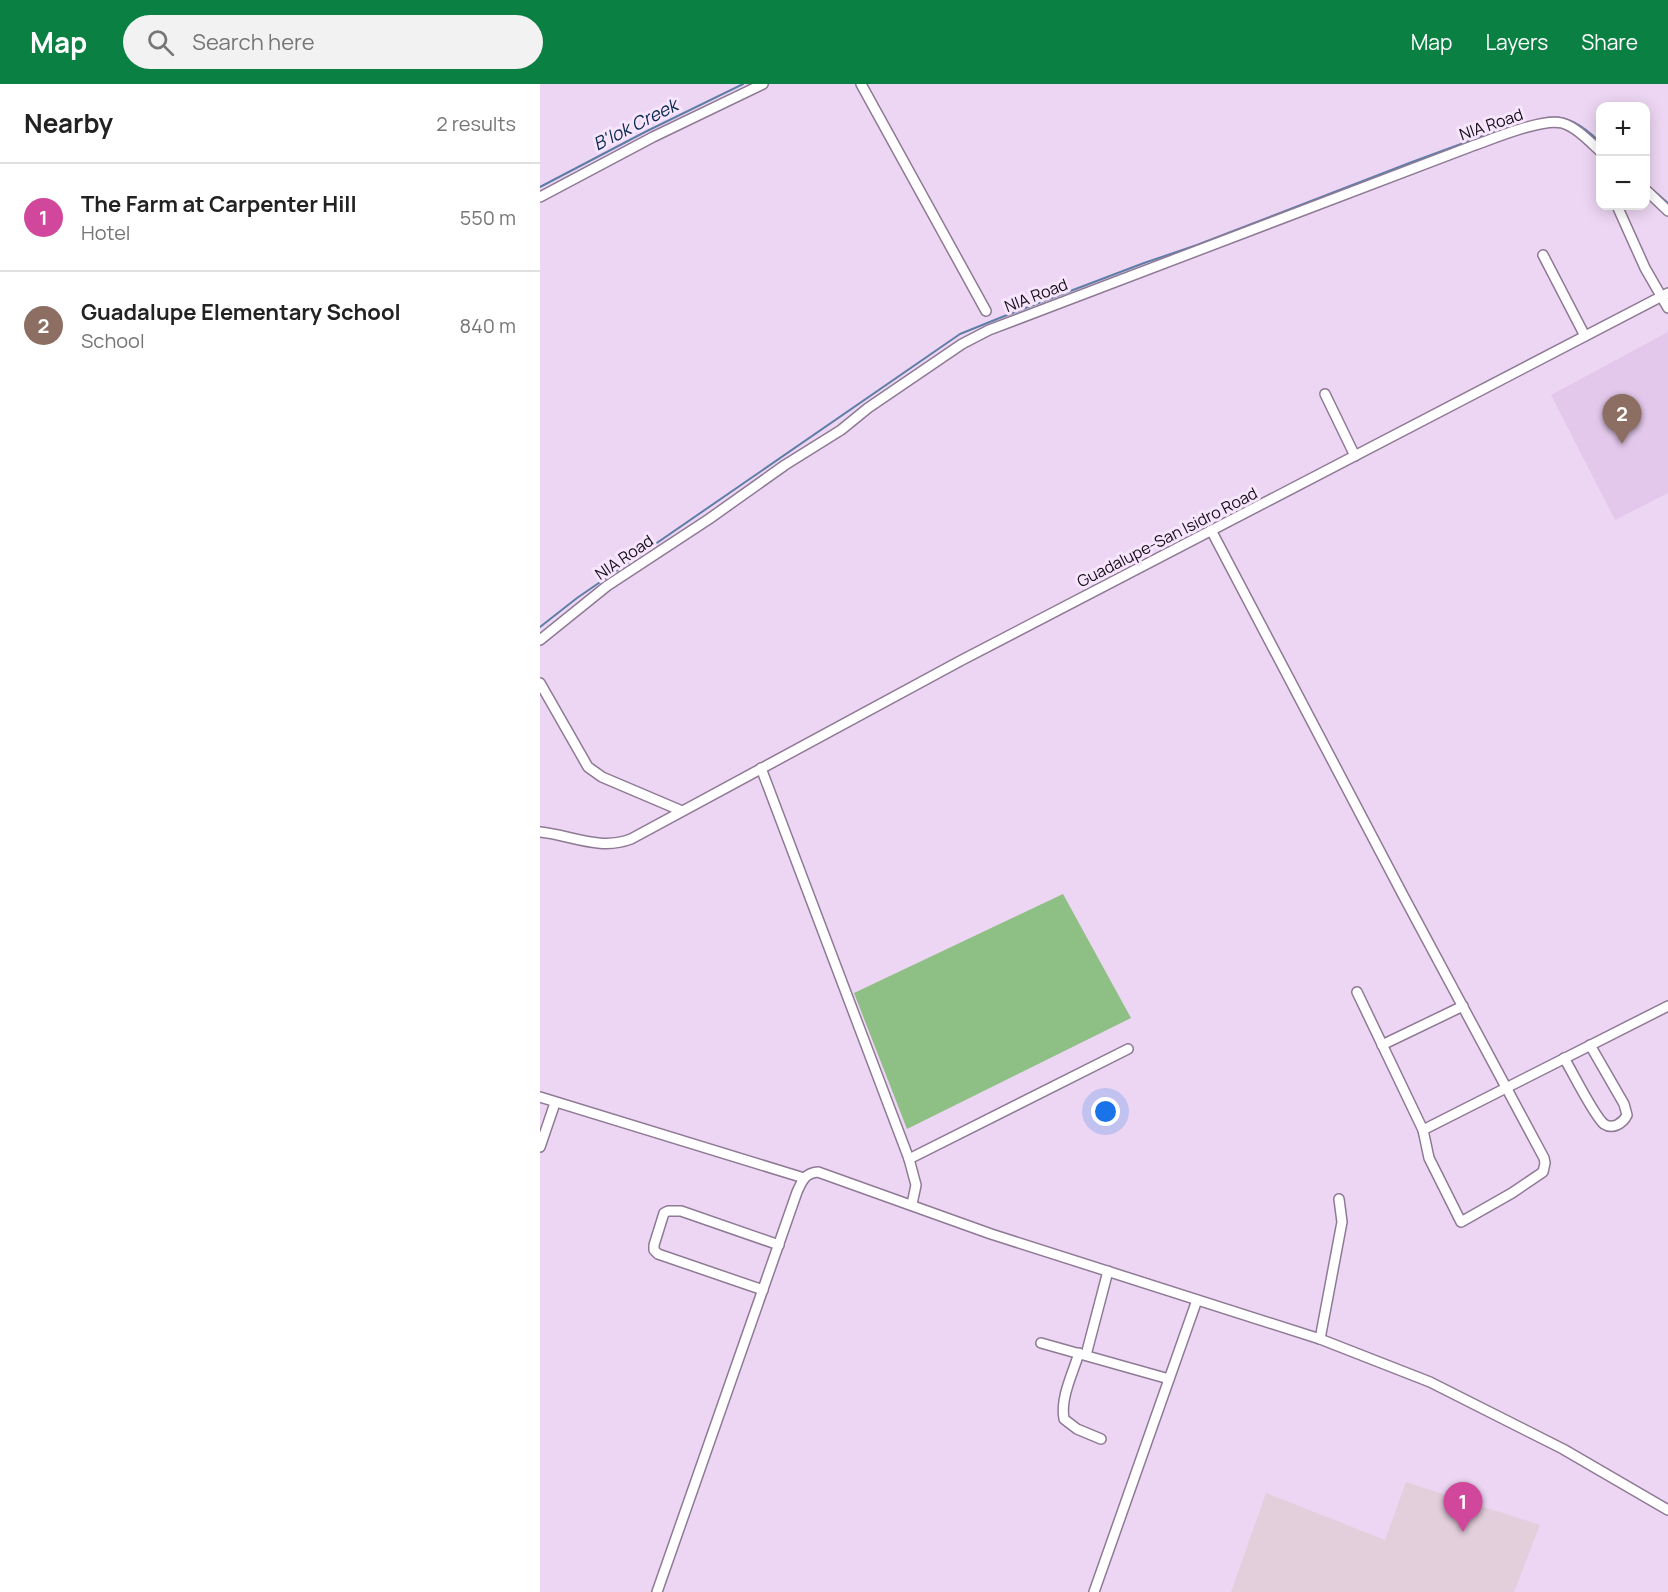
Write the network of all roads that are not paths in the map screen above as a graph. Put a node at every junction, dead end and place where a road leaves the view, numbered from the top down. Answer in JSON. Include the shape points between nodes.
{"nodes":[{"id":1,"x":763,"y":84,"type":"edge"},
{"id":2,"x":861,"y":84,"type":"edge"},
{"id":3,"x":1596,"y":148,"type":"edge"},
{"id":4,"x":1650,"y":194,"type":"edge"},
{"id":5,"x":540,"y":197,"type":"edge"},
{"id":6,"x":1619,"y":210,"type":"edge"},
{"id":7,"x":1668,"y":211,"type":"edge"},
{"id":8,"x":1543,"y":255,"type":"dead end"},
{"id":9,"x":1665,"y":294,"type":"edge"},
{"id":10,"x":1668,"y":308,"type":"edge"},
{"id":11,"x":986,"y":311,"type":"dead end"},
{"id":12,"x":1585,"y":336,"type":"junction"},
{"id":13,"x":1325,"y":394,"type":"dead end"},
{"id":14,"x":1355,"y":456,"type":"junction"},
{"id":15,"x":1211,"y":530,"type":"junction"},
{"id":16,"x":540,"y":640,"type":"edge"},
{"id":17,"x":540,"y":683,"type":"edge"},
{"id":18,"x":761,"y":768,"type":"junction"},
{"id":19,"x":682,"y":811,"type":"junction"},
{"id":20,"x":540,"y":832,"type":"edge"},
{"id":21,"x":1357,"y":992,"type":"dead end"},
{"id":22,"x":1463,"y":1006,"type":"junction"},
{"id":23,"x":1668,"y":1006,"type":"edge"},
{"id":24,"x":1382,"y":1045,"type":"junction"},
{"id":25,"x":1590,"y":1045,"type":"junction"},
{"id":26,"x":1128,"y":1049,"type":"dead end"},
{"id":27,"x":1564,"y":1058,"type":"junction"},
{"id":28,"x":1506,"y":1088,"type":"junction"},
{"id":29,"x":540,"y":1097,"type":"edge"},
{"id":30,"x":555,"y":1103,"type":"junction"},
{"id":31,"x":1423,"y":1130,"type":"junction"},
{"id":32,"x":540,"y":1147,"type":"edge"},
{"id":33,"x":909,"y":1159,"type":"junction"},
{"id":34,"x":804,"y":1178,"type":"junction"},
{"id":35,"x":1339,"y":1199,"type":"dead end"},
{"id":36,"x":912,"y":1204,"type":"junction"},
{"id":37,"x":779,"y":1245,"type":"junction"},
{"id":38,"x":1108,"y":1271,"type":"junction"},
{"id":39,"x":763,"y":1290,"type":"junction"},
{"id":40,"x":1197,"y":1300,"type":"junction"},
{"id":41,"x":1320,"y":1339,"type":"junction"},
{"id":42,"x":1041,"y":1343,"type":"dead end"},
{"id":43,"x":1082,"y":1354,"type":"junction"},
{"id":44,"x":1169,"y":1379,"type":"junction"},
{"id":45,"x":1101,"y":1439,"type":"dead end"},
{"id":46,"x":1668,"y":1510,"type":"edge"},
{"id":47,"x":657,"y":1592,"type":"edge"},
{"id":48,"x":1094,"y":1592,"type":"edge"}],
"edges":[{"from":1,"to":5,"type":"street"},
{"from":2,"to":11,"type":"street"},
{"from":3,"to":16,"type":"street","name":"NIA Road","via":[[1565,123],[1529,127],[989,330],[962,344],[607,586]]},
{"from":4,"to":7,"type":"street"},
{"from":6,"to":9,"type":"street","via":[[1645,268]]},
{"from":8,"to":12,"type":"street"},
{"from":9,"to":10,"type":"street"},
{"from":9,"to":12,"type":"street","name":"Guadalupe-San Isidro Road"},
{"from":12,"to":14,"type":"street","name":"Guadalupe-San Isidro Road"},
{"from":13,"to":14,"type":"street"},
{"from":14,"to":15,"type":"street","name":"Guadalupe-San Isidro Road"},
{"from":15,"to":18,"type":"street","name":"Guadalupe-San Isidro Road"},
{"from":15,"to":22,"type":"street"},
{"from":17,"to":19,"type":"street","via":[[588,767],[602,777]]},
{"from":18,"to":19,"type":"street","name":"Guadalupe-San Isidro Road"},
{"from":18,"to":33,"type":"street"},
{"from":19,"to":20,"type":"street","name":"Guadalupe-San Isidro Road","via":[[617,843],[590,843]]},
{"from":21,"to":24,"type":"street"},
{"from":22,"to":24,"type":"street"},
{"from":22,"to":28,"type":"street"},
{"from":23,"to":25,"type":"street"},
{"from":24,"to":31,"type":"street"},
{"from":25,"to":27,"type":"street"},
{"from":25,"to":27,"type":"street","via":[[1624,1104],[1627,1115],[1620,1124],[1608,1125],[1598,1117]]},
{"from":26,"to":33,"type":"street"},
{"from":27,"to":28,"type":"street"},
{"from":28,"to":31,"type":"street"},
{"from":28,"to":31,"type":"street","via":[[1544,1158],[1545,1167],[1538,1176],[1461,1222],[1429,1158]]},
{"from":29,"to":30,"type":"street"},
{"from":30,"to":32,"type":"street"},
{"from":30,"to":34,"type":"street"},
{"from":33,"to":36,"type":"street","via":[[916,1185]]},
{"from":34,"to":36,"type":"street","via":[[812,1173],[826,1174]]},
{"from":34,"to":37,"type":"street"},
{"from":35,"to":41,"type":"street","via":[[1342,1222]]},
{"from":36,"to":38,"type":"street"},
{"from":37,"to":39,"type":"street"},
{"from":37,"to":39,"type":"street","via":[[681,1210],[664,1213],[654,1245],[658,1254]]},
{"from":38,"to":40,"type":"street"},
{"from":38,"to":43,"type":"street"},
{"from":39,"to":47,"type":"street"},
{"from":40,"to":41,"type":"street"},
{"from":40,"to":44,"type":"street"},
{"from":41,"to":46,"type":"street","via":[[1430,1382],[1563,1449]]},
{"from":42,"to":43,"type":"street"},
{"from":43,"to":44,"type":"street"},
{"from":43,"to":45,"type":"street","via":[[1064,1402],[1064,1419]]},
{"from":44,"to":48,"type":"street"}]}
